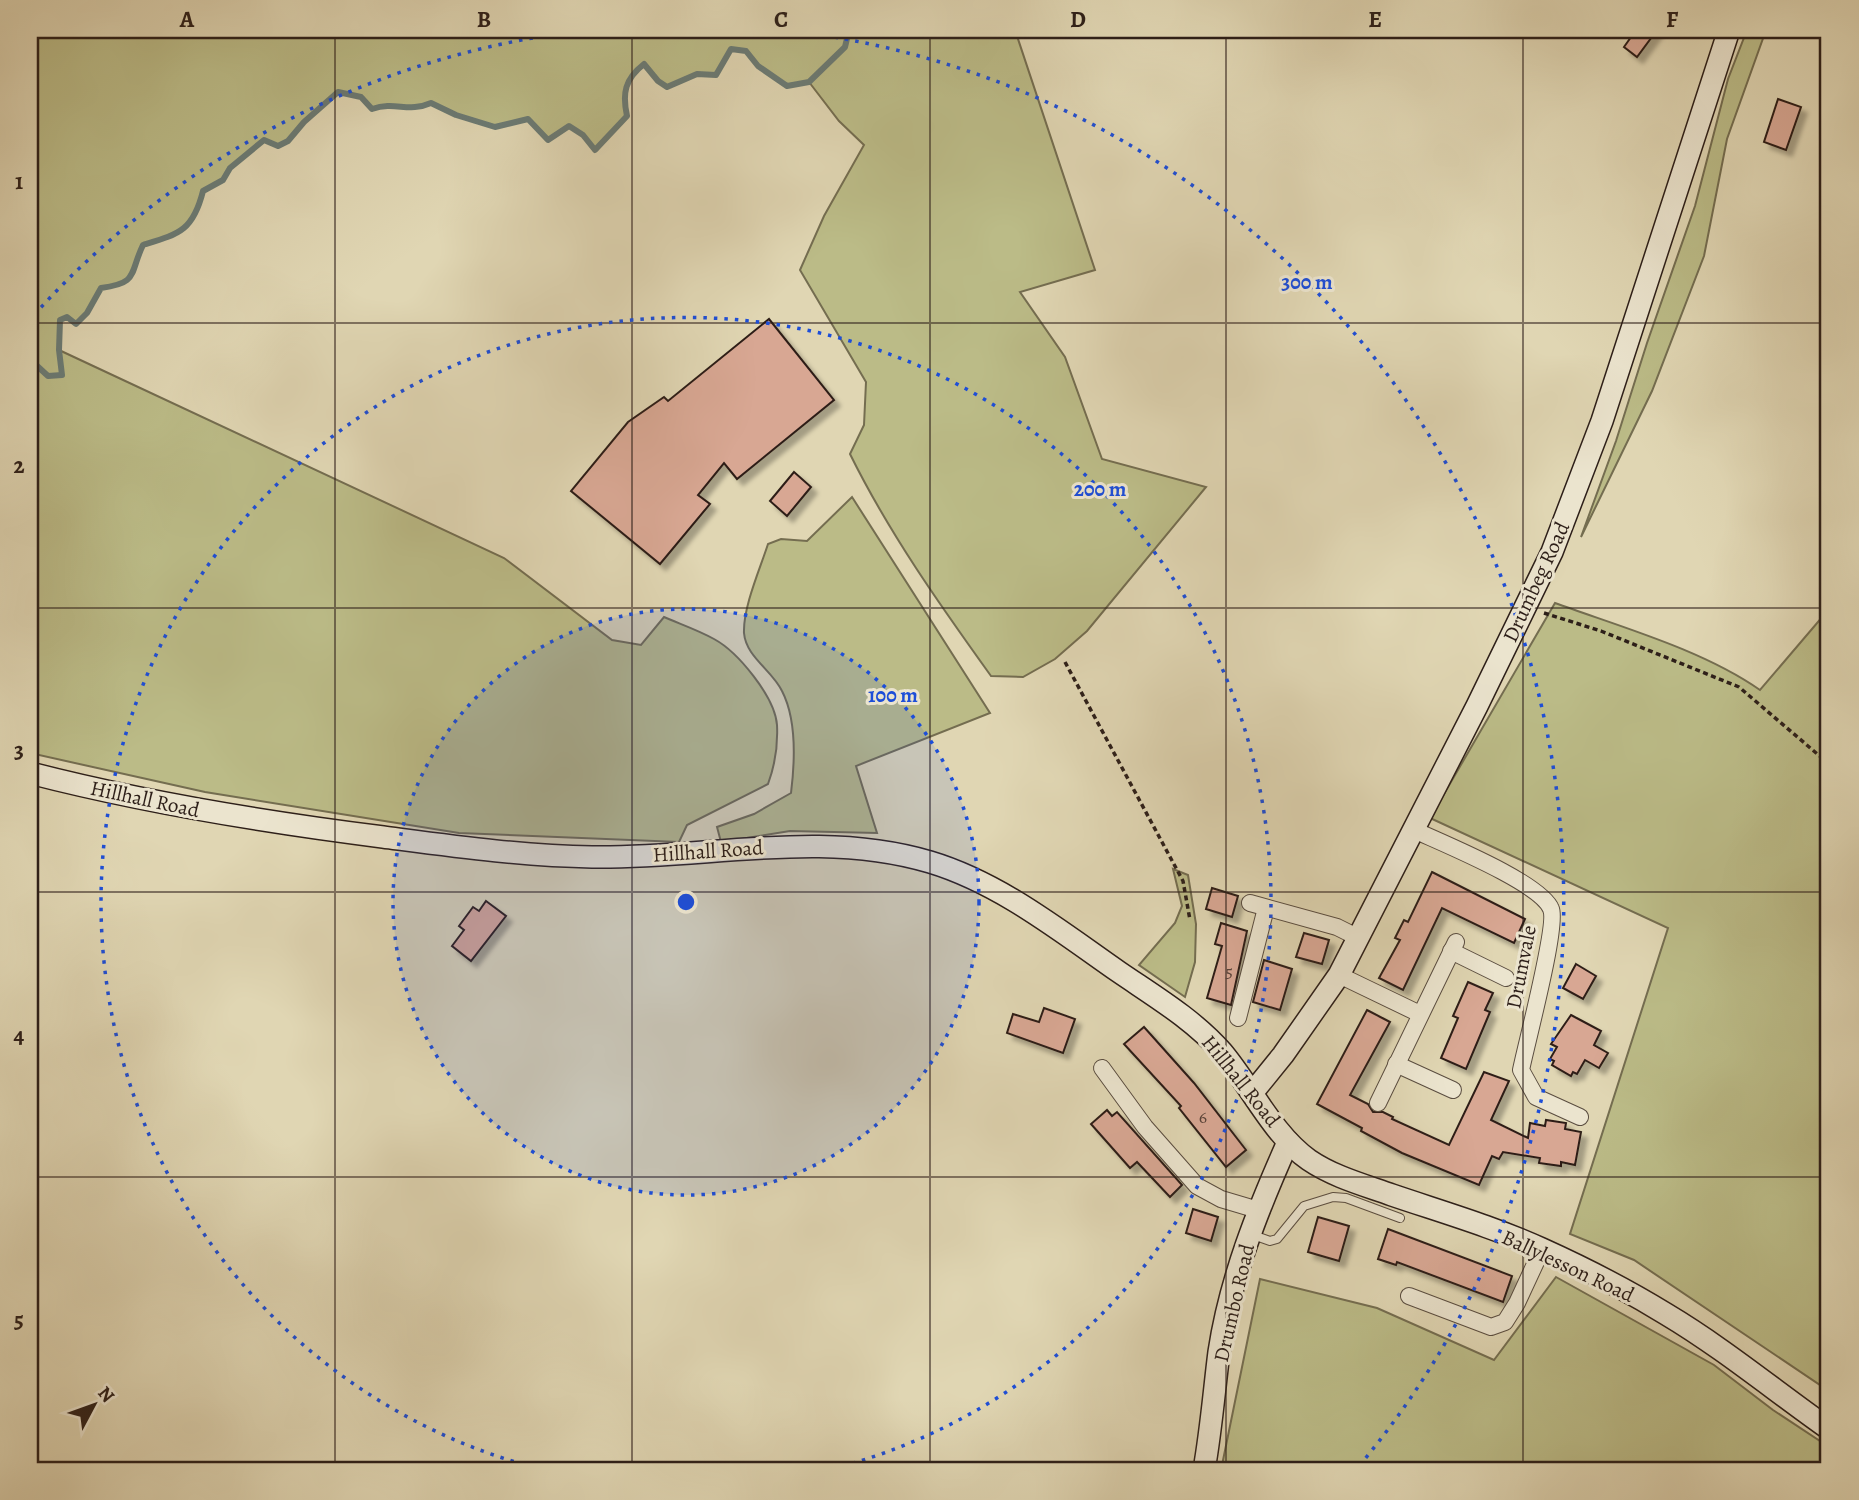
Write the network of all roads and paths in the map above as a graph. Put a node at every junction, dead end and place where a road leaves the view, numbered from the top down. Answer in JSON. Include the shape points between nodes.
{"nodes":[{"id":1,"x":1729,"y":30,"type":"edge"},
{"id":2,"x":1525,"y":606,"type":"junction"},
{"id":3,"x":1065,"y":662,"type":"dead end"},
{"id":4,"x":1829,"y":764,"type":"edge"},
{"id":5,"x":30,"y":773,"type":"edge"},
{"id":6,"x":1414,"y":830,"type":"junction"},
{"id":7,"x":1250,"y":903,"type":"dead end"},
{"id":8,"x":1266,"y":908,"type":"junction"},
{"id":9,"x":1190,"y":920,"type":"dead end"},
{"id":10,"x":1359,"y":938,"type":"junction"},
{"id":11,"x":1339,"y":975,"type":"junction"},
{"id":12,"x":1506,"y":978,"type":"dead end"},
{"id":13,"x":1420,"y":1014,"type":"junction"},
{"id":14,"x":1238,"y":1018,"type":"dead end"},
{"id":15,"x":1396,"y":1065,"type":"junction"},
{"id":16,"x":1102,"y":1068,"type":"dead end"},
{"id":17,"x":1453,"y":1090,"type":"dead end"},
{"id":18,"x":1253,"y":1092,"type":"junction"},
{"id":19,"x":1378,"y":1103,"type":"dead end"},
{"id":20,"x":1580,"y":1117,"type":"dead end"},
{"id":21,"x":1288,"y":1142,"type":"junction"},
{"id":22,"x":1258,"y":1210,"type":"junction"},
{"id":23,"x":1400,"y":1218,"type":"dead end"},
{"id":24,"x":1250,"y":1234,"type":"junction"},
{"id":25,"x":1542,"y":1249,"type":"junction"},
{"id":26,"x":1409,"y":1296,"type":"dead end"},
{"id":27,"x":1829,"y":1429,"type":"edge"},
{"id":28,"x":1204,"y":1470,"type":"edge"}],
"edges":[{"from":1,"to":2,"type":"main road","name":"Drumbeg Road","via":[[1602,421],[1570,509]]},
{"from":2,"to":4,"type":"path","via":[[1601,631],[1739,687]]},
{"from":2,"to":6,"type":"main road","name":"Drumbeg Road"},
{"from":3,"to":9,"type":"path","via":[[1183,880]]},
{"from":5,"to":18,"type":"main road","name":"Hillhall Road","via":[[198,811],[466,848],[591,857],[840,845],[932,862],[1023,906],[1177,1012],[1221,1051]]},
{"from":6,"to":10,"type":"main road","name":"Drumbeg Road"},
{"from":6,"to":20,"type":"street","name":"Drumvale","via":[[1516,879],[1545,898],[1553,911],[1521,1070],[1536,1097]]},
{"from":7,"to":8,"type":"street"},
{"from":8,"to":10,"type":"street","via":[[1337,927]]},
{"from":8,"to":14,"type":"street"},
{"from":10,"to":11,"type":"main road","name":"Drumbeg Road"},
{"from":11,"to":13,"type":"street"},
{"from":11,"to":18,"type":"main road","name":"Drumbeg Road"},
{"from":12,"to":13,"type":"street","via":[[1453,946]]},
{"from":13,"to":15,"type":"street"},
{"from":15,"to":17,"type":"street"},
{"from":15,"to":19,"type":"street"},
{"from":16,"to":22,"type":"street","via":[[1145,1127],[1197,1186]]},
{"from":18,"to":21,"type":"main road","name":"Hillhall Road"},
{"from":21,"to":22,"type":"main road","name":"Drumbo Road"},
{"from":21,"to":25,"type":"main road","name":"Ballylesson Road","via":[[1322,1168],[1354,1182]]},
{"from":22,"to":24,"type":"main road","name":"Drumbo Road"},
{"from":23,"to":24,"type":"lane","via":[[1333,1197],[1304,1206],[1277,1239]]},
{"from":24,"to":28,"type":"main road","name":"Drumbo Road","via":[[1220,1350]]},
{"from":25,"to":26,"type":"street","via":[[1505,1322],[1491,1327]]},
{"from":25,"to":27,"type":"main road","name":"Ballylesson Road","via":[[1667,1314]]}]}
